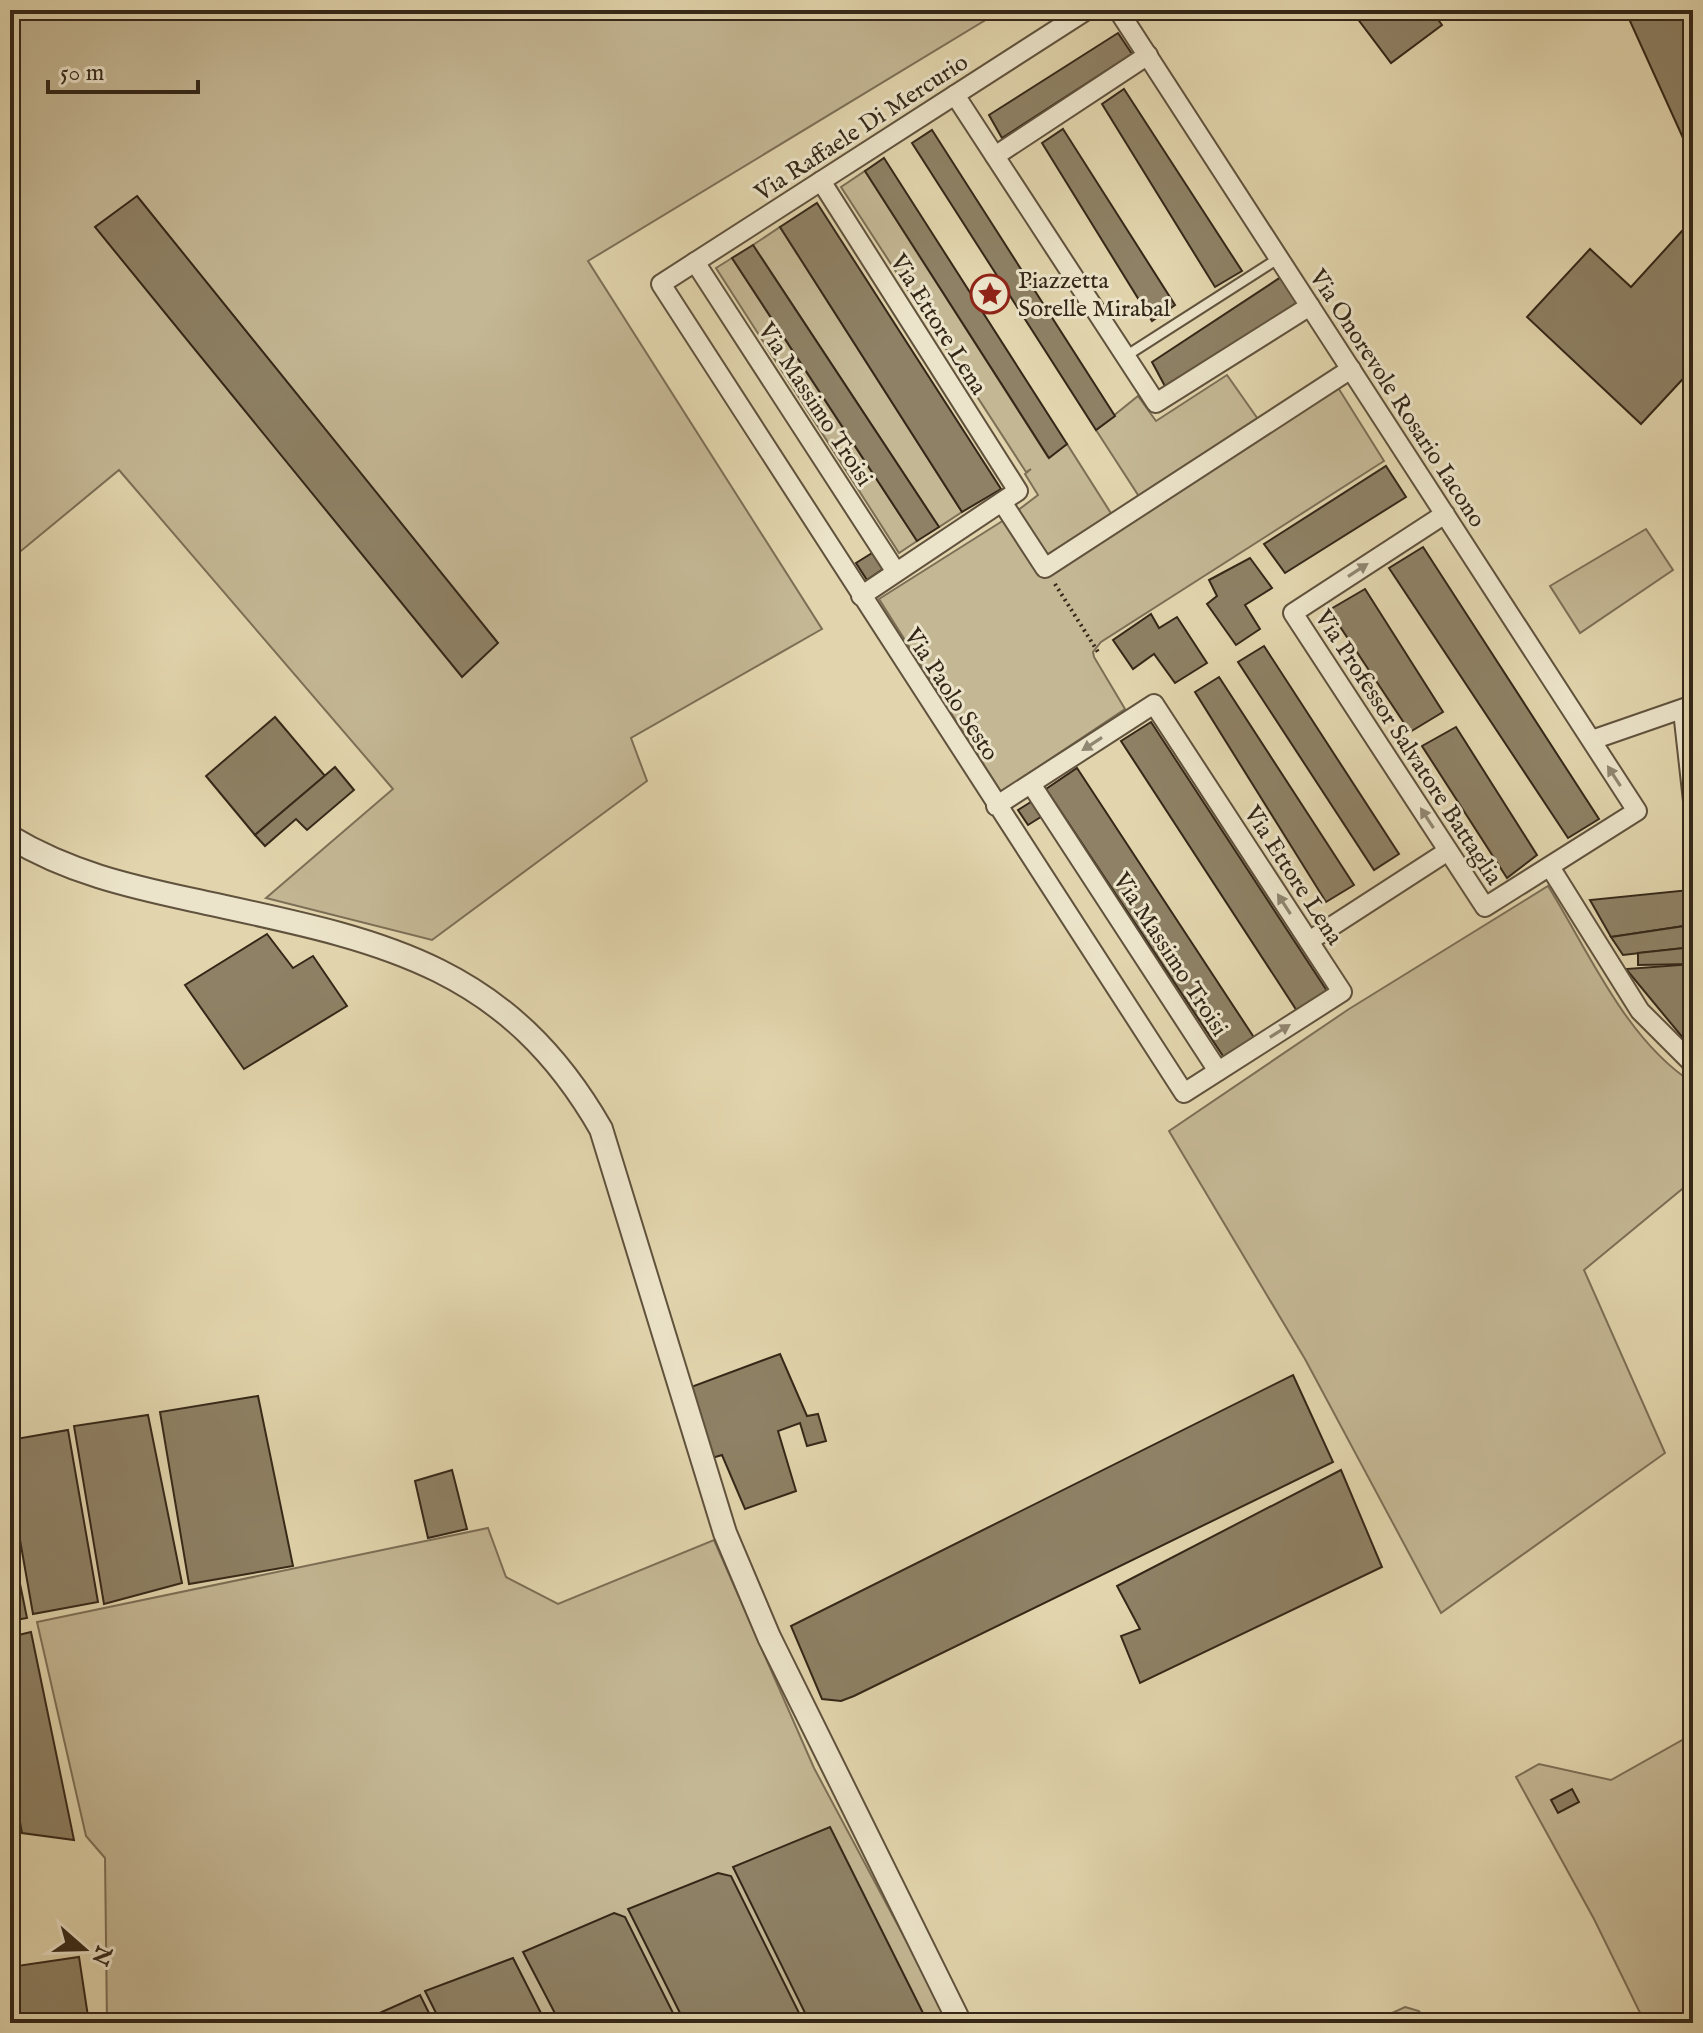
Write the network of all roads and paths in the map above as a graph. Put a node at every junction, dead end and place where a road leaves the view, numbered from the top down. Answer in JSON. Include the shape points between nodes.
{"nodes":[{"id":1,"x":1087,"y":10,"type":"edge"},
{"id":2,"x":1118,"y":10,"type":"edge"},
{"id":3,"x":1148,"y":55,"type":"junction"},
{"id":4,"x":955,"y":95,"type":"junction"},
{"id":5,"x":995,"y":156,"type":"junction"},
{"id":6,"x":821,"y":181,"type":"junction"},
{"id":7,"x":1279,"y":258,"type":"junction"},
{"id":8,"x":695,"y":262,"type":"junction"},
{"id":9,"x":661,"y":284,"type":"joint"},
{"id":10,"x":1310,"y":306,"type":"junction"},
{"id":11,"x":1126,"y":356,"type":"junction"},
{"id":12,"x":1351,"y":369,"type":"junction"},
{"id":13,"x":1010,"y":497,"type":"junction"},
{"id":14,"x":1445,"y":514,"type":"junction"},
{"id":15,"x":1045,"y":568,"type":"junction"},
{"id":16,"x":896,"y":572,"type":"junction"},
{"id":17,"x":861,"y":596,"type":"junction"},
{"id":18,"x":1098,"y":652,"type":"dead end"},
{"id":19,"x":1688,"y":708,"type":"edge"},
{"id":20,"x":1592,"y":740,"type":"junction"},
{"id":21,"x":1031,"y":784,"type":"junction"},
{"id":22,"x":1693,"y":801,"type":"edge"},
{"id":23,"x":996,"y":806,"type":"junction"},
{"id":24,"x":10,"y":837,"type":"edge"},
{"id":25,"x":1448,"y":851,"type":"junction"},
{"id":26,"x":1550,"y":867,"type":"junction"},
{"id":27,"x":1309,"y":941,"type":"junction"},
{"id":28,"x":1693,"y":1064,"type":"edge"},
{"id":29,"x":1218,"y":1071,"type":"junction"},
{"id":30,"x":960,"y":2023,"type":"edge"}],
"edges":[{"from":1,"to":4,"type":"street","name":"Via Raffaele Di Mercurio"},
{"from":2,"to":3,"type":"street","name":"Via Onorevole Rosario Iacono"},
{"from":3,"to":5,"type":"street"},
{"from":3,"to":7,"type":"street","name":"Via Onorevole Rosario Iacono"},
{"from":4,"to":5,"type":"street"},
{"from":4,"to":6,"type":"street","name":"Via Raffaele Di Mercurio"},
{"from":5,"to":11,"type":"street"},
{"from":6,"to":8,"type":"street","name":"Via Raffaele Di Mercurio"},
{"from":6,"to":13,"type":"street","name":"Via Ettore Lena"},
{"from":7,"to":10,"type":"street","name":"Via Onorevole Rosario Iacono"},
{"from":7,"to":11,"type":"lane"},
{"from":8,"to":9,"type":"street","name":"Via Raffaele Di Mercurio"},
{"from":8,"to":16,"type":"street","name":"Via Massimo Troisi"},
{"from":9,"to":17,"type":"street","name":"Via Paolo Sesto"},
{"from":10,"to":11,"type":"street","via":[[1156,403]]},
{"from":10,"to":12,"type":"street","name":"Via Onorevole Rosario Iacono"},
{"from":12,"to":14,"type":"street","name":"Via Onorevole Rosario Iacono"},
{"from":12,"to":15,"type":"street"},
{"from":13,"to":15,"type":"street","name":"Via Ettore Lena"},
{"from":13,"to":16,"type":"street"},
{"from":14,"to":20,"type":"street","name":"Via Onorevole Rosario Iacono"},
{"from":25,"to":14,"type":"street","name":"Via Professor Salvatore Battaglia","one_way":true,"via":[[1293,613]]},
{"from":15,"to":18,"type":"path"},
{"from":16,"to":17,"type":"street"},
{"from":17,"to":23,"type":"street","name":"Via Paolo Sesto"},
{"from":19,"to":20,"type":"street"},
{"from":19,"to":22,"type":"street"},
{"from":26,"to":20,"type":"street","name":"Via Onorevole Rosario Iacono","one_way":true,"via":[[1637,811]]},
{"from":21,"to":23,"type":"street"},
{"from":27,"to":21,"type":"street","name":"Via Ettore Lena","one_way":true,"via":[[1154,704]]},
{"from":21,"to":29,"type":"street","name":"Via Massimo Troisi"},
{"from":23,"to":29,"type":"street","name":"Via Paolo Sesto","via":[[1184,1093]]},
{"from":24,"to":30,"type":"street","via":[[77,871],[367,942],[441,969],[486,995],[574,1083],[601,1129],[725,1533],[769,1637]]},
{"from":25,"to":26,"type":"street","name":"Via Professor Salvatore Battaglia","via":[[1485,907]]},
{"from":25,"to":27,"type":"street"},
{"from":26,"to":28,"type":"street","via":[[1640,1011]]},
{"from":29,"to":27,"type":"street","name":"Via Ettore Lena","one_way":true,"via":[[1342,992]]}]}
